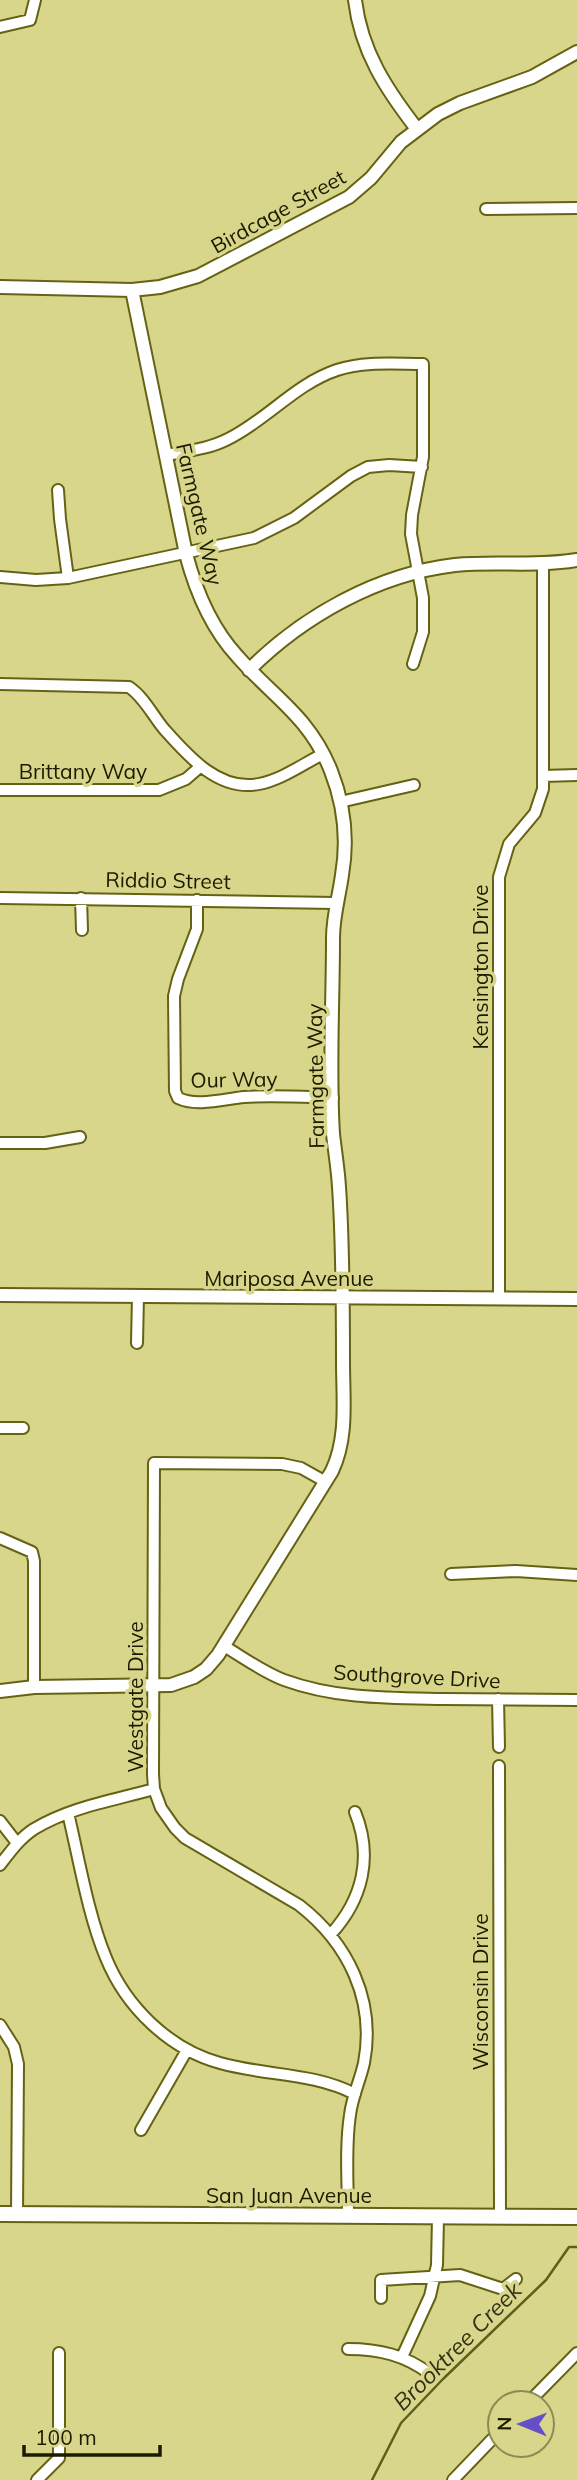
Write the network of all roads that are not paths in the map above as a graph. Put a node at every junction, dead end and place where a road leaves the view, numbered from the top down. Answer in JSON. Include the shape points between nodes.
{"nodes":[{"id":1,"x":35,"y":0,"type":"edge"},
{"id":2,"x":355,"y":0,"type":"edge"},
{"id":3,"x":0,"y":27,"type":"edge"},
{"id":4,"x":577,"y":52,"type":"edge"},
{"id":5,"x":416,"y":129,"type":"junction"},
{"id":6,"x":577,"y":208,"type":"edge"},
{"id":7,"x":486,"y":209,"type":"dead end"},
{"id":8,"x":0,"y":287,"type":"edge"},
{"id":9,"x":132,"y":290,"type":"junction"},
{"id":10,"x":166,"y":455,"type":"junction"},
{"id":11,"x":422,"y":467,"type":"junction"},
{"id":12,"x":58,"y":490,"type":"dead end"},
{"id":13,"x":186,"y":554,"type":"junction"},
{"id":14,"x":577,"y":560,"type":"edge"},
{"id":15,"x":543,"y":565,"type":"junction"},
{"id":16,"x":416,"y":572,"type":"junction"},
{"id":17,"x":0,"y":577,"type":"edge"},
{"id":18,"x":68,"y":578,"type":"junction"},
{"id":19,"x":413,"y":664,"type":"dead end"},
{"id":20,"x":249,"y":670,"type":"junction"},
{"id":21,"x":0,"y":684,"type":"edge"},
{"id":22,"x":323,"y":754,"type":"junction"},
{"id":23,"x":201,"y":766,"type":"junction"},
{"id":24,"x":577,"y":775,"type":"edge"},
{"id":25,"x":543,"y":776,"type":"junction"},
{"id":26,"x":414,"y":785,"type":"dead end"},
{"id":27,"x":0,"y":790,"type":"edge"},
{"id":28,"x":340,"y":802,"type":"junction"},
{"id":29,"x":0,"y":898,"type":"edge"},
{"id":30,"x":81,"y":898,"type":"junction"},
{"id":31,"x":197,"y":900,"type":"junction"},
{"id":32,"x":336,"y":903,"type":"junction"},
{"id":33,"x":82,"y":930,"type":"dead end"},
{"id":34,"x":333,"y":1098,"type":"junction"},
{"id":35,"x":80,"y":1137,"type":"dead end"},
{"id":36,"x":0,"y":1143,"type":"edge"},
{"id":37,"x":0,"y":1295,"type":"edge"},
{"id":38,"x":138,"y":1296,"type":"junction"},
{"id":39,"x":499,"y":1297,"type":"junction"},
{"id":40,"x":343,"y":1298,"type":"junction"},
{"id":41,"x":577,"y":1299,"type":"edge"},
{"id":42,"x":137,"y":1343,"type":"dead end"},
{"id":43,"x":0,"y":1428,"type":"edge"},
{"id":44,"x":23,"y":1428,"type":"dead end"},
{"id":45,"x":326,"y":1482,"type":"junction"},
{"id":46,"x":0,"y":1538,"type":"edge"},
{"id":47,"x":451,"y":1574,"type":"dead end"},
{"id":48,"x":577,"y":1576,"type":"edge"},
{"id":49,"x":224,"y":1646,"type":"junction"},
{"id":50,"x":154,"y":1686,"type":"junction"},
{"id":51,"x":34,"y":1688,"type":"junction"},
{"id":52,"x":0,"y":1691,"type":"edge"},
{"id":53,"x":498,"y":1699,"type":"junction"},
{"id":54,"x":577,"y":1700,"type":"edge"},
{"id":55,"x":499,"y":1747,"type":"dead end"},
{"id":56,"x":499,"y":1766,"type":"dead end"},
{"id":57,"x":154,"y":1789,"type":"junction"},
{"id":58,"x":355,"y":1812,"type":"dead end"},
{"id":59,"x":68,"y":1813,"type":"junction"},
{"id":60,"x":0,"y":1821,"type":"edge"},
{"id":61,"x":17,"y":1843,"type":"junction"},
{"id":62,"x":0,"y":1865,"type":"edge"},
{"id":63,"x":331,"y":1934,"type":"junction"},
{"id":64,"x":0,"y":2025,"type":"edge"},
{"id":65,"x":187,"y":2050,"type":"junction"},
{"id":66,"x":355,"y":2094,"type":"junction"},
{"id":67,"x":141,"y":2130,"type":"dead end"},
{"id":68,"x":0,"y":2214,"type":"edge"},
{"id":69,"x":17,"y":2214,"type":"junction"},
{"id":70,"x":348,"y":2216,"type":"junction"},
{"id":71,"x":438,"y":2217,"type":"junction"},
{"id":72,"x":500,"y":2217,"type":"junction"},
{"id":73,"x":577,"y":2217,"type":"edge"},
{"id":74,"x":435,"y":2276,"type":"junction"},
{"id":75,"x":516,"y":2279,"type":"dead end"},
{"id":76,"x":381,"y":2298,"type":"dead end"},
{"id":77,"x":348,"y":2349,"type":"dead end"},
{"id":78,"x":59,"y":2353,"type":"dead end"},
{"id":79,"x":577,"y":2353,"type":"edge"},
{"id":80,"x":402,"y":2357,"type":"junction"},
{"id":81,"x":430,"y":2374,"type":"dead end"},
{"id":82,"x":542,"y":2389,"type":"edge"},
{"id":83,"x":486,"y":2446,"type":"edge"},
{"id":84,"x":37,"y":2480,"type":"edge"},
{"id":85,"x":453,"y":2480,"type":"edge"}],
"edges":[{"from":1,"to":3,"type":"street","via":[[30,20]]},
{"from":2,"to":5,"type":"street","via":[[372,61]]},
{"from":4,"to":5,"type":"street","name":"Birdcage Street","via":[[532,77],[447,109]]},
{"from":5,"to":9,"type":"street","name":"Birdcage Street","via":[[365,184],[333,207],[198,276]]},
{"from":6,"to":7,"type":"street"},
{"from":8,"to":9,"type":"street","name":"Birdcage Street"},
{"from":9,"to":10,"type":"street","name":"Farmgate Way"},
{"from":10,"to":11,"type":"street","via":[[229,439],[305,384],[337,370],[369,364],[423,364]]},
{"from":10,"to":13,"type":"street","name":"Farmgate Way"},
{"from":11,"to":13,"type":"street","via":[[368,467],[278,528]]},
{"from":11,"to":16,"type":"street","via":[[411,525]]},
{"from":12,"to":18,"type":"street"},
{"from":13,"to":18,"type":"street"},
{"from":13,"to":20,"type":"street","name":"Farmgate Way","via":[[211,620]]},
{"from":14,"to":15,"type":"street"},
{"from":15,"to":16,"type":"street","via":[[454,565]]},
{"from":15,"to":25,"type":"street","name":"Kensington Drive"},
{"from":16,"to":19,"type":"street","via":[[423,632]]},
{"from":16,"to":20,"type":"street","via":[[342,602],[284,638]]},
{"from":17,"to":18,"type":"street"},
{"from":20,"to":22,"type":"street","name":"Farmgate Way","via":[[293,710]]},
{"from":21,"to":23,"type":"street","via":[[129,687]]},
{"from":22,"to":23,"type":"street","via":[[261,784],[225,781]]},
{"from":22,"to":28,"type":"street","name":"Farmgate Way"},
{"from":23,"to":27,"type":"street","name":"Brittany Way","via":[[186,779],[159,790]]},
{"from":24,"to":25,"type":"street"},
{"from":25,"to":39,"type":"street","name":"Kensington Drive","via":[[540,802],[509,844],[499,877]]},
{"from":26,"to":28,"type":"street"},
{"from":28,"to":32,"type":"street","name":"Farmgate Way","via":[[344,856]]},
{"from":29,"to":30,"type":"street","name":"Riddio Street"},
{"from":30,"to":31,"type":"street","name":"Riddio Street"},
{"from":30,"to":33,"type":"street"},
{"from":31,"to":32,"type":"street","name":"Riddio Street"},
{"from":31,"to":34,"type":"street","name":"Our Way","via":[[197,929],[174,996],[177,1098]]},
{"from":32,"to":34,"type":"street","name":"Farmgate Way"},
{"from":34,"to":40,"type":"street","name":"Farmgate Way"},
{"from":35,"to":36,"type":"street"},
{"from":37,"to":38,"type":"street","name":"Mariposa Avenue"},
{"from":38,"to":40,"type":"street","name":"Mariposa Avenue"},
{"from":38,"to":42,"type":"street"},
{"from":39,"to":40,"type":"street","name":"Mariposa Avenue"},
{"from":39,"to":41,"type":"street","name":"Mariposa Avenue"},
{"from":40,"to":45,"type":"street","name":"Farmgate Way","via":[[342,1442]]},
{"from":43,"to":44,"type":"street"},
{"from":45,"to":49,"type":"street","name":"Farmgate Way"},
{"from":45,"to":50,"type":"street","name":"Westgate Drive","via":[[282,1464],[154,1463]]},
{"from":46,"to":51,"type":"street","via":[[32,1552],[34,1560]]},
{"from":47,"to":48,"type":"street","via":[[516,1570]]},
{"from":49,"to":50,"type":"street","name":"Farmgate Way","via":[[194,1677]]},
{"from":49,"to":53,"type":"street","name":"Southgrove Drive","via":[[273,1675],[321,1691],[374,1698]]},
{"from":50,"to":51,"type":"street","name":"Farmgate Way"},
{"from":50,"to":57,"type":"street","name":"Westgate Drive"},
{"from":51,"to":52,"type":"street","name":"Farmgate Way"},
{"from":53,"to":54,"type":"street","name":"Southgrove Drive"},
{"from":53,"to":55,"type":"street"},
{"from":56,"to":72,"type":"street","name":"Wisconsin Drive"},
{"from":57,"to":59,"type":"street"},
{"from":57,"to":63,"type":"street","name":"Westgate Drive","via":[[168,1819],[185,1838],[299,1905]]},
{"from":58,"to":63,"type":"street","via":[[365,1853],[361,1882],[350,1910]]},
{"from":59,"to":61,"type":"street"},
{"from":59,"to":65,"type":"street","via":[[100,1944],[114,1975],[143,2016]]},
{"from":60,"to":61,"type":"street"},
{"from":61,"to":62,"type":"street"},
{"from":63,"to":66,"type":"street","name":"Westgate Drive","via":[[353,1969],[366,2016],[365,2056]]},
{"from":64,"to":69,"type":"street","via":[[15,2047],[18,2064]]},
{"from":65,"to":66,"type":"street","via":[[254,2071],[316,2078]]},
{"from":65,"to":67,"type":"street"},
{"from":66,"to":70,"type":"street","name":"Westgate Drive","via":[[348,2124]]},
{"from":68,"to":69,"type":"main road","name":"San Juan Avenue"},
{"from":69,"to":70,"type":"main road","name":"San Juan Avenue"},
{"from":70,"to":71,"type":"main road","name":"San Juan Avenue"},
{"from":71,"to":72,"type":"main road","name":"San Juan Avenue"},
{"from":71,"to":74,"type":"street"},
{"from":72,"to":73,"type":"main road","name":"San Juan Avenue"},
{"from":74,"to":75,"type":"street","via":[[468,2277],[503,2289]]},
{"from":74,"to":76,"type":"street","via":[[380,2280]]},
{"from":74,"to":80,"type":"street","via":[[427,2306]]},
{"from":77,"to":80,"type":"street"},
{"from":78,"to":84,"type":"street","via":[[59,2458]]},
{"from":79,"to":82,"type":"street"},
{"from":80,"to":81,"type":"street"},
{"from":83,"to":85,"type":"street"}]}
